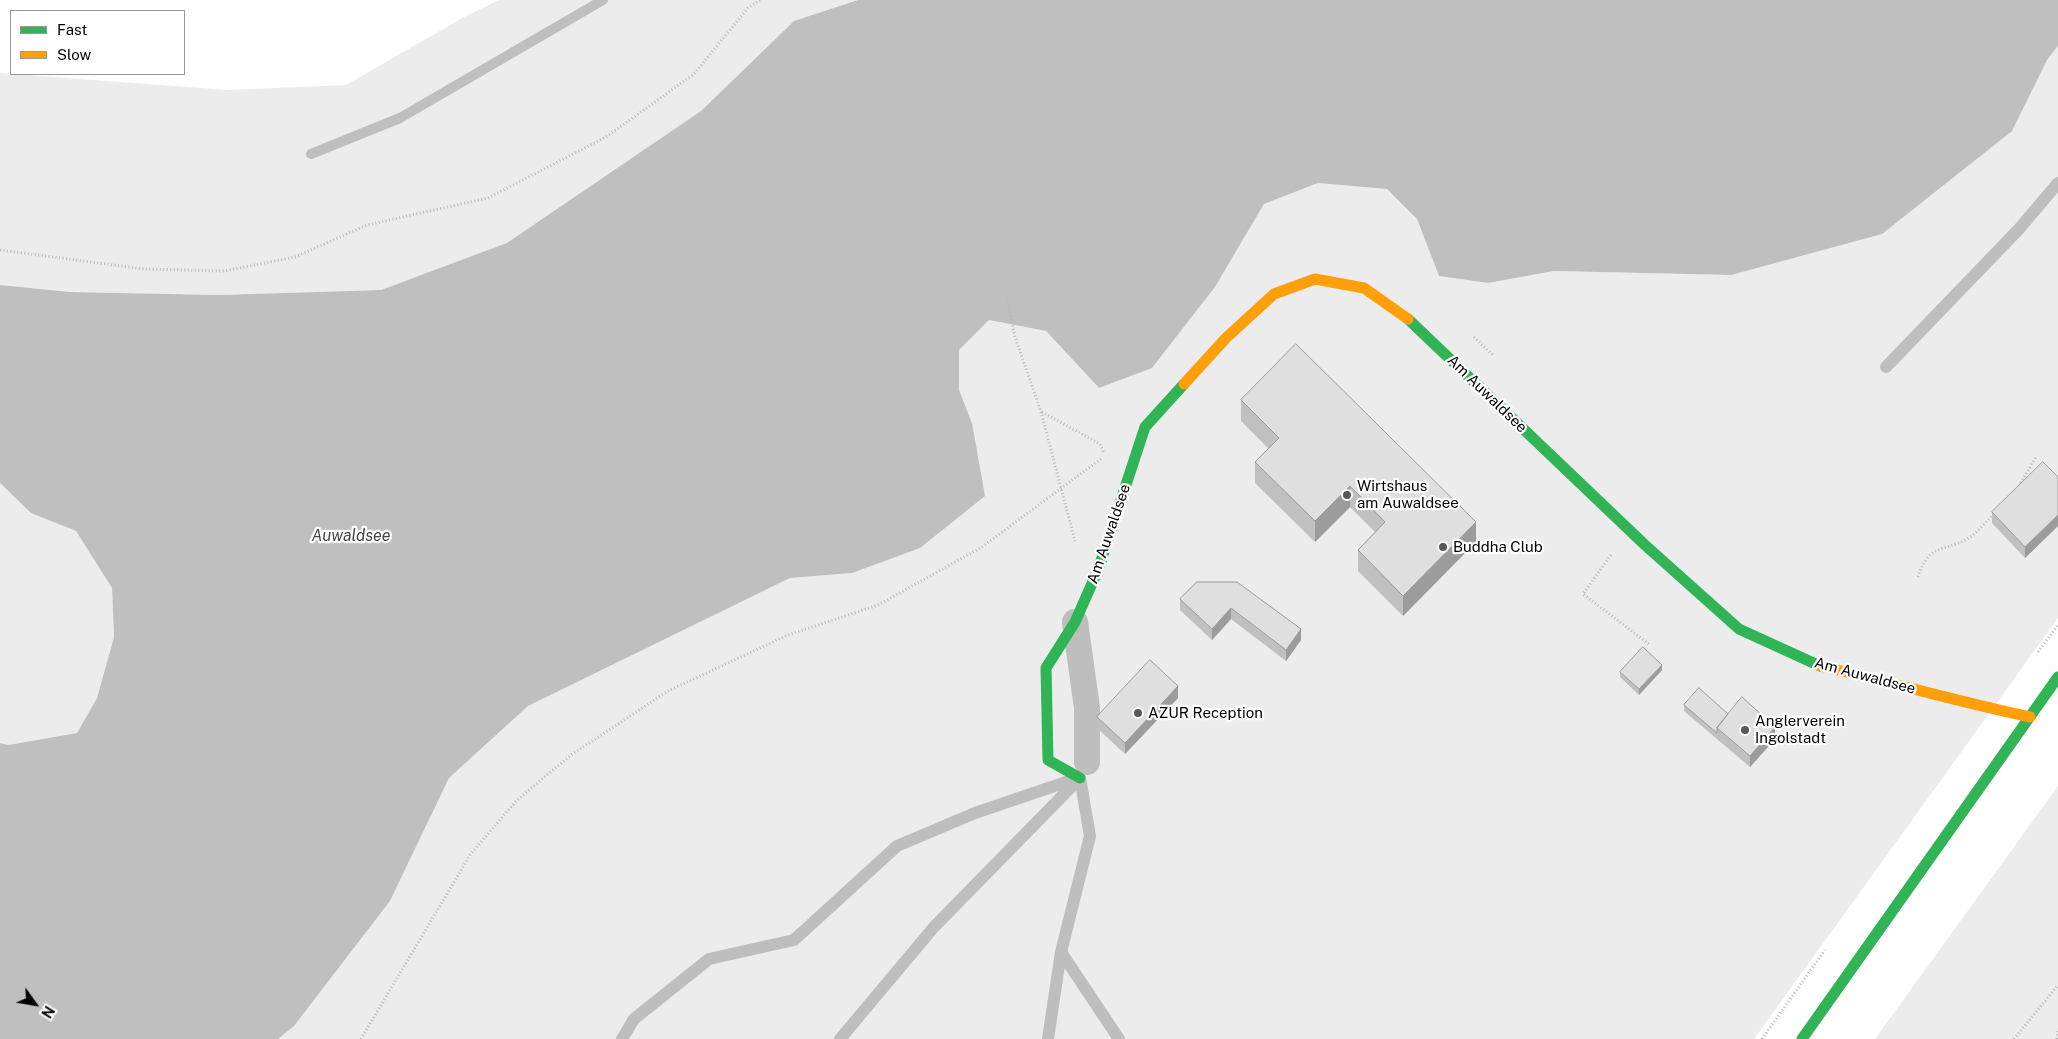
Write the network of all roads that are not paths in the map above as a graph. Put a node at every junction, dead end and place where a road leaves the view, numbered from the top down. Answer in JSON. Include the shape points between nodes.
{"nodes":[{"id":1,"x":2058,"y":183,"type":"edge"},
{"id":2,"x":1886,"y":366,"type":"dead end"},
{"id":3,"x":1075,"y":622,"type":"junction"},
{"id":4,"x":2058,"y":678,"type":"edge"},
{"id":5,"x":2030,"y":717,"type":"junction"},
{"id":6,"x":1084,"y":770,"type":"junction"},
{"id":7,"x":1061,"y":952,"type":"junction"},
{"id":8,"x":622,"y":1039,"type":"edge"},
{"id":9,"x":840,"y":1039,"type":"edge"},
{"id":10,"x":1048,"y":1039,"type":"edge"},
{"id":11,"x":1118,"y":1039,"type":"edge"},
{"id":12,"x":1802,"y":1039,"type":"edge"}],
"edges":[{"from":1,"to":2,"type":"lane","via":[[2019,229]]},
{"from":3,"to":5,"type":"street","name":"Am Auwaldsee","via":[[1098,570],[1145,427],[1226,338],[1274,294],[1315,279],[1364,288],[1403,314],[1629,530],[1739,629],[1819,666]]},
{"from":3,"to":6,"type":"street","via":[[1087,708]]},
{"from":3,"to":6,"type":"street","name":"Am Auwaldsee","via":[[1046,668],[1048,760]]},
{"from":4,"to":5,"type":"street"},
{"from":5,"to":12,"type":"street"},
{"from":6,"to":7,"type":"lane","via":[[1090,836]]},
{"from":6,"to":8,"type":"lane","via":[[897,846],[794,940],[709,959],[634,1019]]},
{"from":6,"to":9,"type":"lane","via":[[934,927]]},
{"from":7,"to":10,"type":"lane"},
{"from":7,"to":11,"type":"lane"}]}
